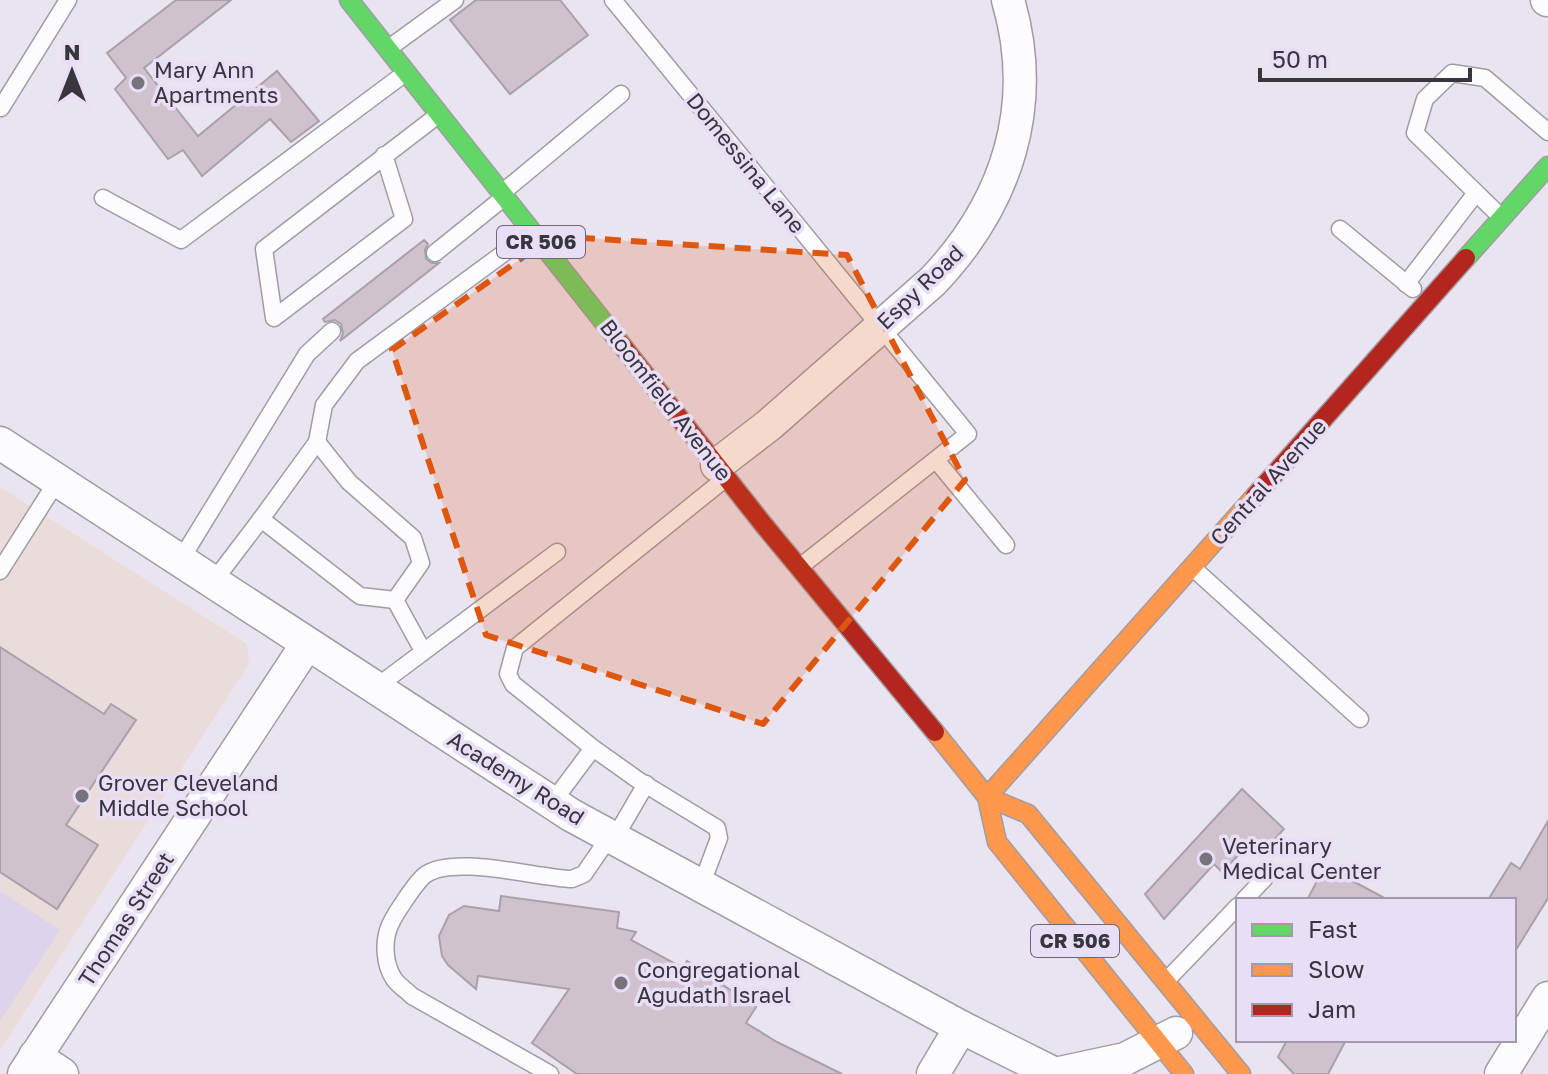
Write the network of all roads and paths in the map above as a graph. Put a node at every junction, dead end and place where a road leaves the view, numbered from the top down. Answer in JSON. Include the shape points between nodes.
{"nodes":[{"id":1,"x":68,"y":0,"type":"edge"},
{"id":2,"x":349,"y":0,"type":"edge"},
{"id":3,"x":455,"y":0,"type":"edge"},
{"id":4,"x":613,"y":0,"type":"edge"},
{"id":5,"x":1008,"y":0,"type":"edge"},
{"id":6,"x":388,"y":49,"type":"junction"},
{"id":7,"x":406,"y":73,"type":"junction"},
{"id":8,"x":621,"y":94,"type":"dead end"},
{"id":9,"x":1,"y":108,"type":"edge"},
{"id":10,"x":439,"y":114,"type":"junction"},
{"id":11,"x":1548,"y":132,"type":"edge"},
{"id":12,"x":384,"y":155,"type":"junction"},
{"id":13,"x":1548,"y":166,"type":"edge"},
{"id":14,"x":1476,"y":193,"type":"junction"},
{"id":15,"x":504,"y":195,"type":"junction"},
{"id":16,"x":103,"y":198,"type":"dead end"},
{"id":17,"x":1502,"y":218,"type":"junction"},
{"id":18,"x":1340,"y":229,"type":"dead end"},
{"id":19,"x":533,"y":232,"type":"junction"},
{"id":20,"x":435,"y":253,"type":"dead end"},
{"id":21,"x":1406,"y":284,"type":"junction"},
{"id":22,"x":1428,"y":302,"type":"junction"},
{"id":23,"x":880,"y":327,"type":"junction"},
{"id":24,"x":332,"y":331,"type":"dead end"},
{"id":25,"x":317,"y":442,"type":"junction"},
{"id":26,"x":0,"y":443,"type":"edge"},
{"id":27,"x":936,"y":460,"type":"junction"},
{"id":28,"x":722,"y":471,"type":"junction"},
{"id":29,"x":57,"y":481,"type":"junction"},
{"id":30,"x":261,"y":519,"type":"junction"},
{"id":31,"x":1006,"y":545,"type":"dead end"},
{"id":32,"x":557,"y":552,"type":"dead end"},
{"id":33,"x":180,"y":561,"type":"junction"},
{"id":34,"x":800,"y":567,"type":"junction"},
{"id":35,"x":1192,"y":567,"type":"junction"},
{"id":36,"x":0,"y":571,"type":"edge"},
{"id":37,"x":213,"y":582,"type":"junction"},
{"id":38,"x":395,"y":600,"type":"junction"},
{"id":39,"x":307,"y":644,"type":"junction"},
{"id":40,"x":423,"y":651,"type":"junction"},
{"id":41,"x":375,"y":688,"type":"junction"},
{"id":42,"x":1360,"y":719,"type":"dead end"},
{"id":43,"x":593,"y":748,"type":"junction"},
{"id":44,"x":646,"y":784,"type":"junction"},
{"id":45,"x":987,"y":797,"type":"junction"},
{"id":46,"x":552,"y":803,"type":"junction"},
{"id":47,"x":612,"y":838,"type":"junction"},
{"id":48,"x":1264,"y":879,"type":"dead end"},
{"id":49,"x":701,"y":886,"type":"junction"},
{"id":50,"x":1246,"y":898,"type":"edge"},
{"id":51,"x":1236,"y":908,"type":"edge"},
{"id":52,"x":1165,"y":983,"type":"junction"},
{"id":53,"x":1548,"y":998,"type":"edge"},
{"id":54,"x":1197,"y":1022,"type":"junction"},
{"id":55,"x":961,"y":1027,"type":"junction"},
{"id":56,"x":1157,"y":1043,"type":"junction"},
{"id":57,"x":30,"y":1065,"type":"edge"},
{"id":58,"x":1511,"y":1071,"type":"edge"},
{"id":59,"x":62,"y":1074,"type":"edge"},
{"id":60,"x":550,"y":1074,"type":"edge"},
{"id":61,"x":933,"y":1074,"type":"edge"},
{"id":62,"x":1055,"y":1074,"type":"edge"},
{"id":63,"x":1184,"y":1074,"type":"edge"},
{"id":64,"x":1241,"y":1074,"type":"edge"}],
"edges":[{"from":1,"to":9,"type":"lane"},
{"from":2,"to":6,"type":"main road","name":"Bloomfield Avenue","number":"CR 506"},
{"from":3,"to":6,"type":"lane"},
{"from":4,"to":23,"type":"lane","name":"Domessina Lane"},
{"from":5,"to":23,"type":"street","name":"Espy Road","via":[[1018,45],[1019,103],[998,186],[953,260]]},
{"from":6,"to":7,"type":"main road","name":"Bloomfield Avenue","number":"CR 506"},
{"from":7,"to":10,"type":"main road","name":"Bloomfield Avenue","number":"CR 506"},
{"from":7,"to":16,"type":"lane","via":[[181,240]]},
{"from":8,"to":15,"type":"lane"},
{"from":10,"to":12,"type":"lane"},
{"from":10,"to":15,"type":"main road","name":"Bloomfield Avenue","number":"CR 506"},
{"from":11,"to":14,"type":"lane","via":[[1485,78],[1452,73],[1425,99],[1415,133]]},
{"from":12,"to":12,"type":"lane","via":[[264,249],[274,318],[404,219]]},
{"from":13,"to":17,"type":"main road","name":"Central Avenue"},
{"from":14,"to":17,"type":"lane"},
{"from":14,"to":21,"type":"lane"},
{"from":15,"to":19,"type":"main road","name":"Bloomfield Avenue","number":"CR 506"},
{"from":15,"to":20,"type":"lane"},
{"from":17,"to":22,"type":"main road","name":"Central Avenue"},
{"from":18,"to":21,"type":"lane"},
{"from":19,"to":25,"type":"lane","via":[[357,361],[324,405]]},
{"from":19,"to":28,"type":"main road","name":"Bloomfield Avenue","number":"CR 506"},
{"from":21,"to":22,"type":"lane"},
{"from":22,"to":35,"type":"main road","name":"Central Avenue"},
{"from":23,"to":27,"type":"lane","name":"Domessina Lane","via":[[968,434]]},
{"from":23,"to":28,"type":"street","name":"Espy Road"},
{"from":24,"to":33,"type":"lane","via":[[307,354]]},
{"from":25,"to":30,"type":"lane"},
{"from":25,"to":38,"type":"lane","via":[[349,482],[413,538],[421,563]]},
{"from":26,"to":29,"type":"street","name":"Academy Road"},
{"from":27,"to":31,"type":"lane"},
{"from":27,"to":34,"type":"lane"},
{"from":28,"to":34,"type":"main road","name":"Bloomfield Avenue","number":"CR 506"},
{"from":28,"to":43,"type":"lane","via":[[515,648],[508,674],[513,684]]},
{"from":29,"to":33,"type":"street","name":"Academy Road"},
{"from":29,"to":36,"type":"lane"},
{"from":30,"to":37,"type":"lane"},
{"from":30,"to":38,"type":"lane","via":[[360,596]]},
{"from":32,"to":40,"type":"lane"},
{"from":33,"to":37,"type":"street","name":"Academy Road"},
{"from":34,"to":45,"type":"main road","name":"Bloomfield Avenue","number":"CR 506"},
{"from":35,"to":42,"type":"lane"},
{"from":35,"to":45,"type":"main road","name":"Central Avenue"},
{"from":37,"to":39,"type":"street","name":"Academy Road"},
{"from":38,"to":40,"type":"lane"},
{"from":39,"to":41,"type":"street","name":"Academy Road"},
{"from":39,"to":57,"type":"street","name":"Thomas Street"},
{"from":40,"to":41,"type":"lane"},
{"from":41,"to":46,"type":"street","name":"Academy Road"},
{"from":43,"to":44,"type":"lane"},
{"from":43,"to":46,"type":"lane"},
{"from":44,"to":47,"type":"lane"},
{"from":44,"to":49,"type":"lane","via":[[717,828],[719,838]]},
{"from":45,"to":52,"type":"main road","name":"Bloomfield Avenue","number":"CR 506","via":[[1028,814]]},
{"from":45,"to":56,"type":"main road","name":"Bloomfield Avenue","number":"CR 506","via":[[997,842]]},
{"from":46,"to":47,"type":"street","name":"Academy Road"},
{"from":47,"to":49,"type":"street","name":"Academy Road"},
{"from":47,"to":60,"type":"lane","via":[[584,874],[572,879],[478,867],[440,868],[424,875],[385,938],[394,979],[412,996]]},
{"from":48,"to":50,"type":"lane"},
{"from":49,"to":55,"type":"street","name":"Academy Road"},
{"from":51,"to":52,"type":"lane"},
{"from":52,"to":54,"type":"main road","name":"Bloomfield Avenue","number":"CR 506"},
{"from":53,"to":58,"type":"street"},
{"from":54,"to":56,"type":"street","name":"Academy Road"},
{"from":54,"to":64,"type":"main road","name":"Bloomfield Avenue","number":"CR 506"},
{"from":55,"to":61,"type":"street"},
{"from":55,"to":62,"type":"street","name":"Academy Road"},
{"from":56,"to":62,"type":"street","name":"Academy Road","via":[[1125,1059]]},
{"from":56,"to":63,"type":"main road","name":"Bloomfield Avenue","number":"CR 506"},
{"from":57,"to":59,"type":"street"}]}
